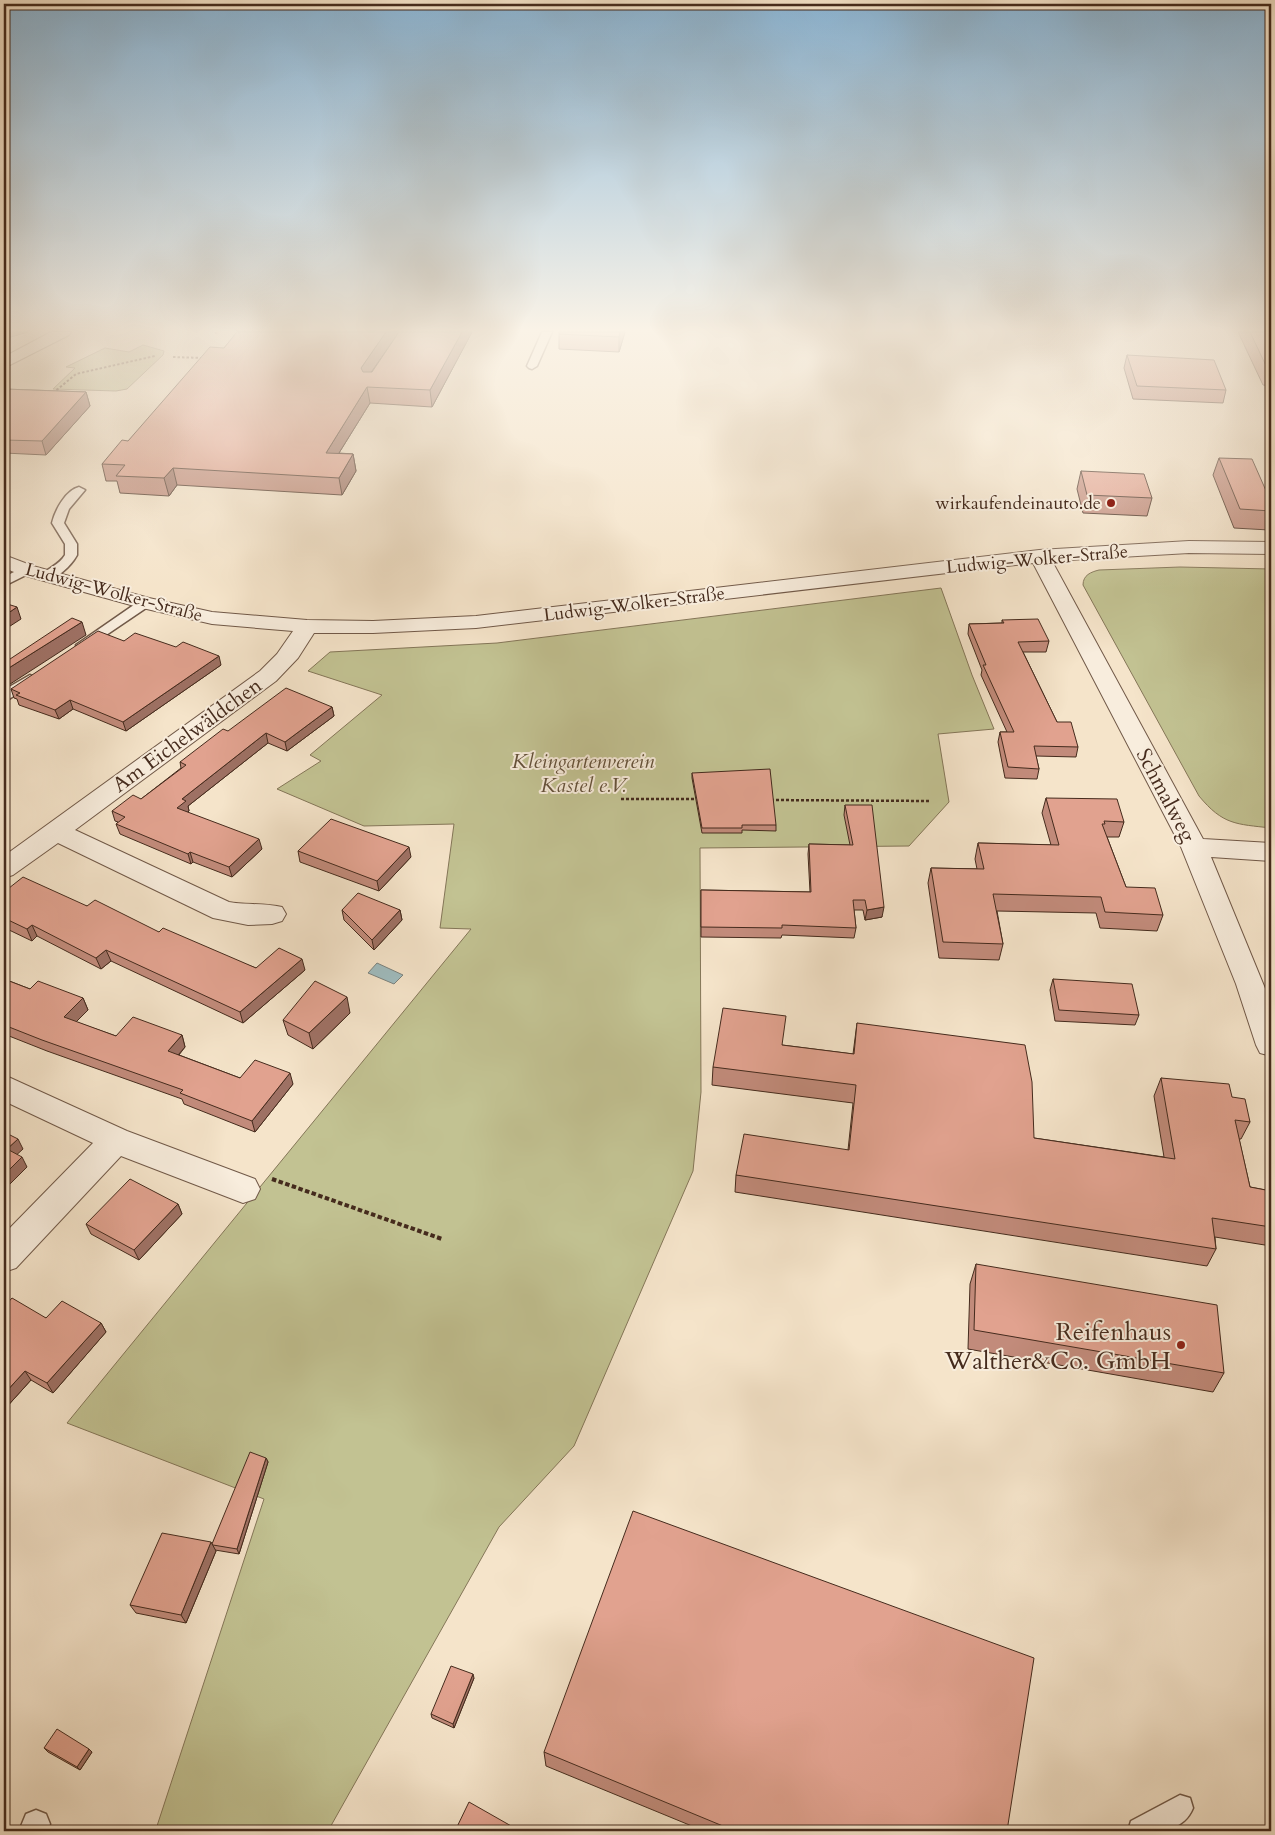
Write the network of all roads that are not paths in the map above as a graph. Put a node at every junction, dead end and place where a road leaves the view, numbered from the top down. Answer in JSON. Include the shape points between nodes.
{"nodes":[{"id":1,"x":79,"y":490,"type":"dead end"},
{"id":2,"x":1271,"y":548,"type":"edge"},
{"id":3,"x":1039,"y":556,"type":"junction"},
{"id":4,"x":4,"y":561,"type":"edge"},
{"id":5,"x":26,"y":570,"type":"junction"},
{"id":6,"x":46,"y":576,"type":"junction"},
{"id":7,"x":4,"y":582,"type":"edge"},
{"id":8,"x":145,"y":604,"type":"junction"},
{"id":9,"x":307,"y":626,"type":"junction"},
{"id":10,"x":70,"y":652,"type":"edge"},
{"id":11,"x":37,"y":674,"type":"edge"},
{"id":12,"x":4,"y":696,"type":"edge"},
{"id":13,"x":54,"y":831,"type":"junction"},
{"id":14,"x":1194,"y":847,"type":"junction"},
{"id":15,"x":1271,"y":852,"type":"edge"},
{"id":16,"x":4,"y":869,"type":"edge"},
{"id":17,"x":272,"y":914,"type":"dead end"},
{"id":18,"x":1271,"y":1045,"type":"edge"},
{"id":19,"x":4,"y":1087,"type":"edge"},
{"id":20,"x":116,"y":1140,"type":"junction"},
{"id":21,"x":243,"y":1189,"type":"road end"},
{"id":22,"x":4,"y":1257,"type":"edge"},
{"id":23,"x":1180,"y":1808,"type":"dead end"},
{"id":24,"x":1141,"y":1831,"type":"edge"}],
"edges":[{"from":1,"to":6,"type":"lane","via":[[66,503],[58,523],[70,542],[71,556],[64,565]]},
{"from":2,"to":3,"type":"street","name":"Ludwig-Wolker-Straße","via":[[1189,548]]},
{"from":3,"to":9,"type":"street","name":"Ludwig-Wolker-Straße","via":[[476,622],[373,627]]},
{"from":3,"to":14,"type":"street","name":"Schmalweg"},
{"from":4,"to":5,"type":"street","name":"Ludwig-Wolker-Straße"},
{"from":5,"to":6,"type":"street","name":"Ludwig-Wolker-Straße"},
{"from":5,"to":7,"type":"lane"},
{"from":6,"to":8,"type":"street","name":"Ludwig-Wolker-Straße"},
{"from":8,"to":9,"type":"street","name":"Ludwig-Wolker-Straße","via":[[212,618]]},
{"from":8,"to":10,"type":"lane"},
{"from":9,"to":13,"type":"street","name":"Am Eichelwäldchen","via":[[284,662],[268,676]]},
{"from":11,"to":12,"type":"lane"},
{"from":13,"to":16,"type":"street","name":"Am Eichelwäldchen"},
{"from":13,"to":17,"type":"street","via":[[223,911]]},
{"from":14,"to":15,"type":"street"},
{"from":14,"to":18,"type":"street","name":"Schmalweg","via":[[1250,984]]},
{"from":19,"to":20,"type":"street"},
{"from":20,"to":21,"type":"street"},
{"from":20,"to":22,"type":"street"},
{"from":23,"to":24,"type":"lane"}]}
